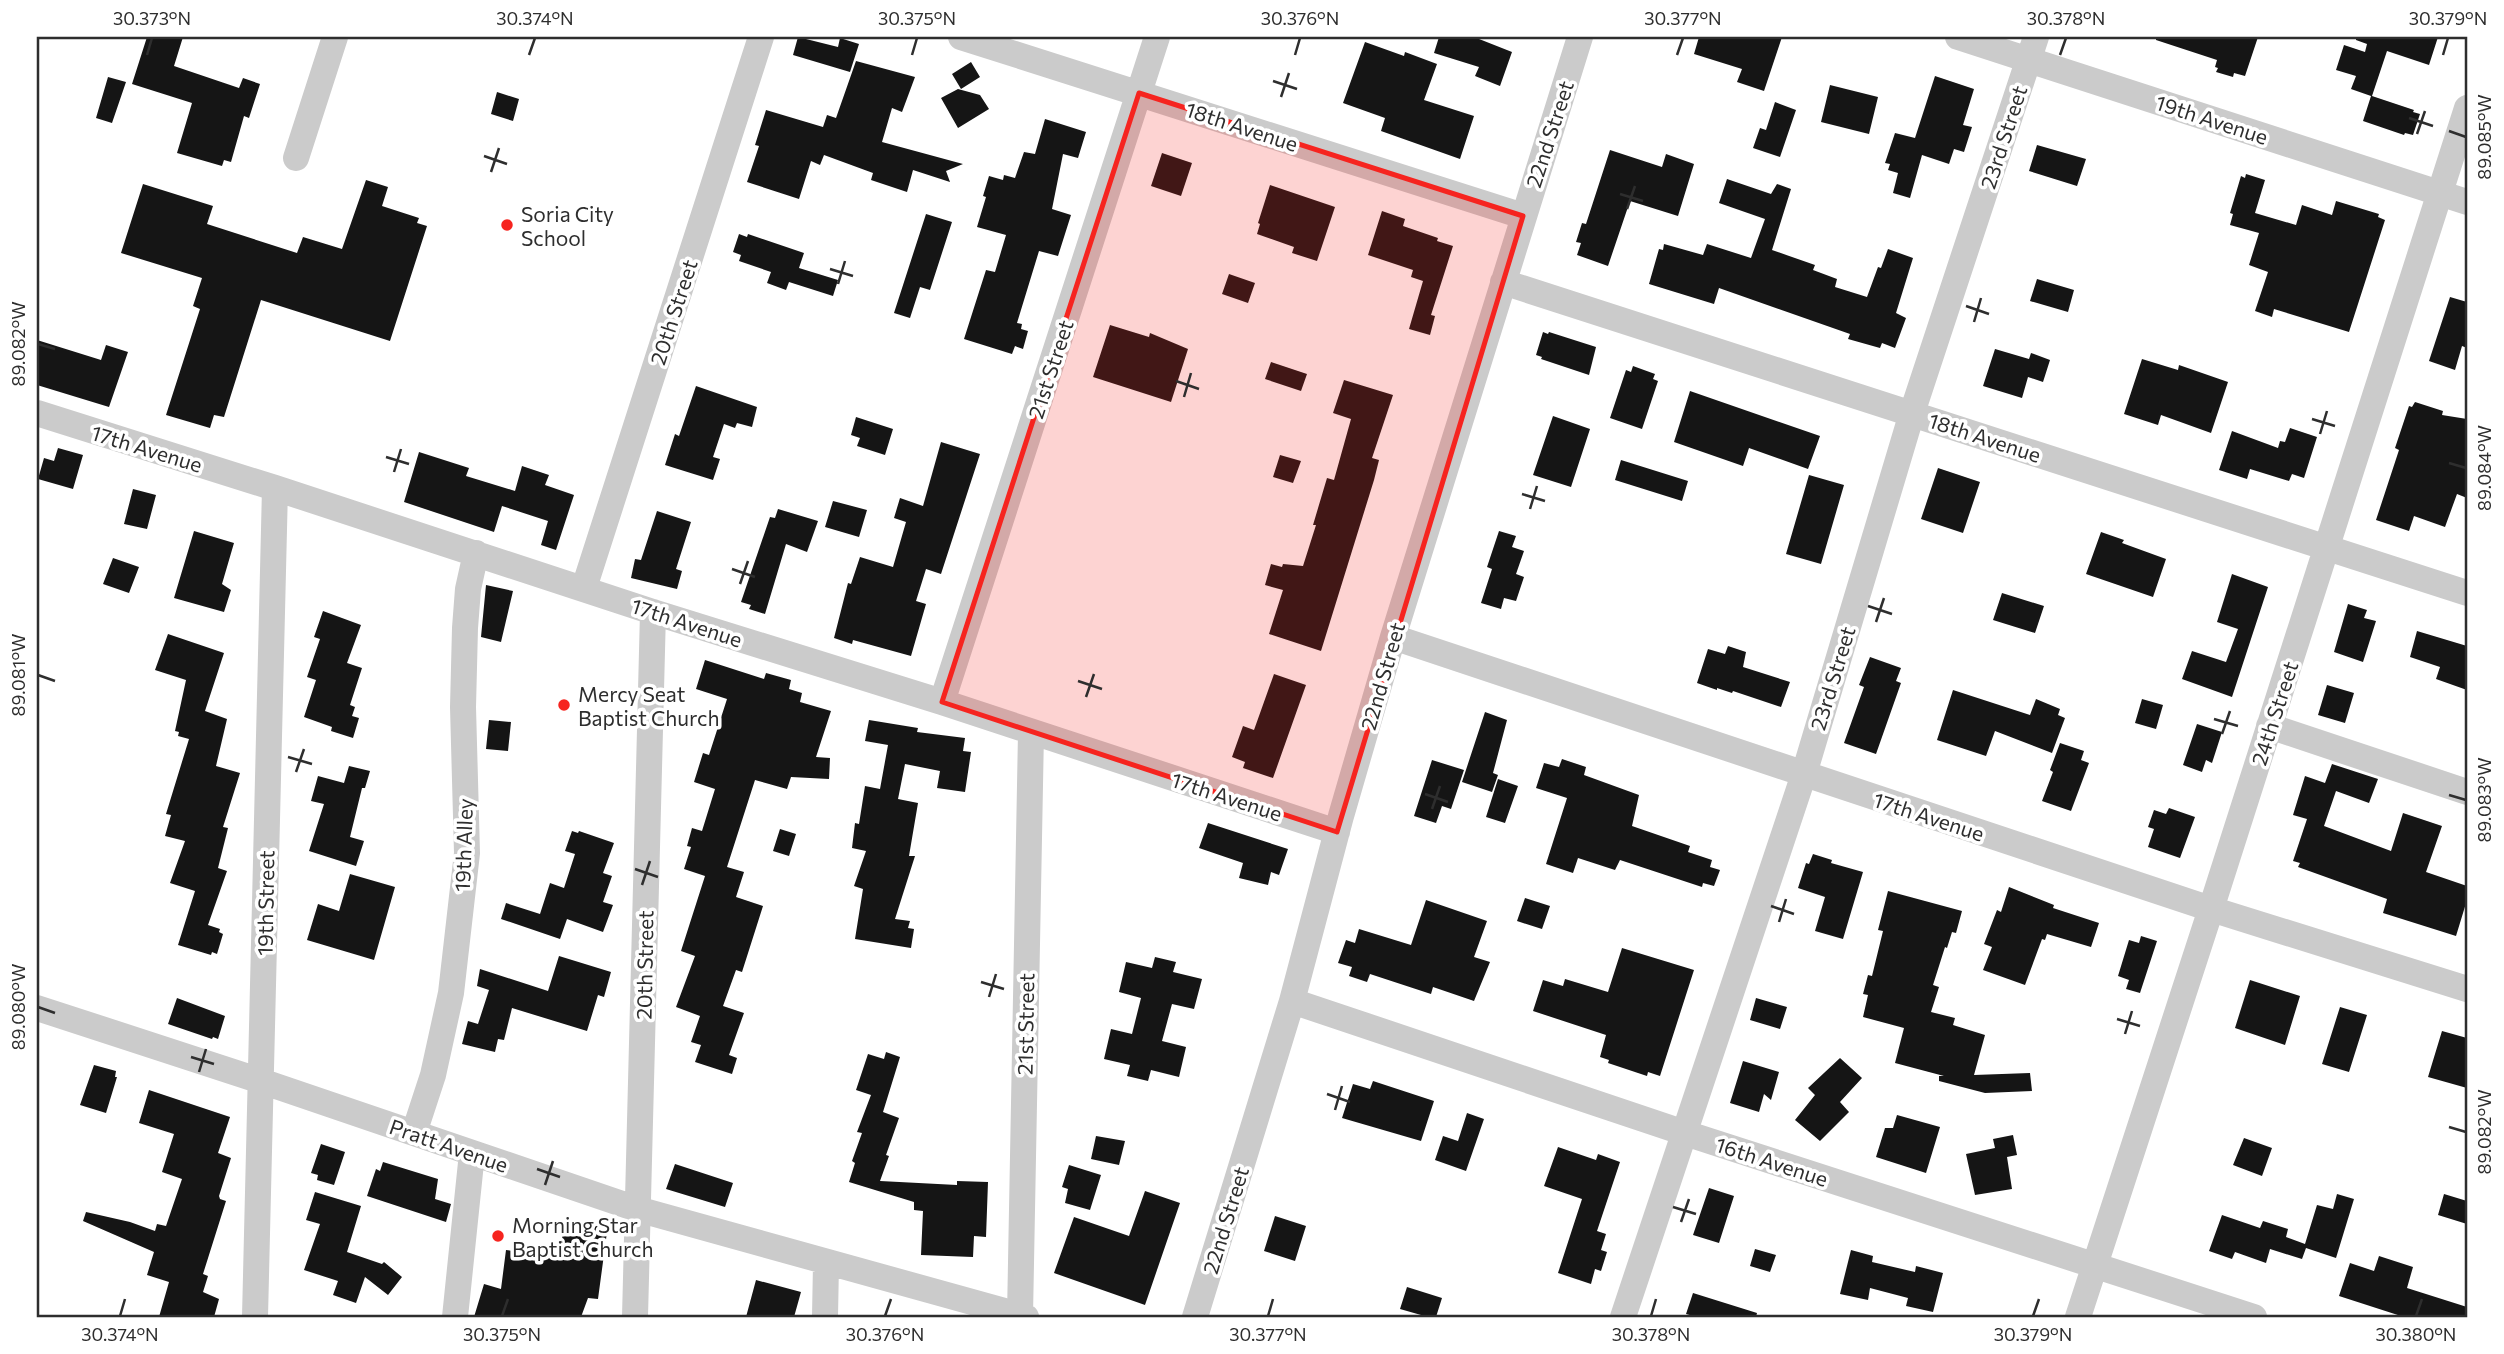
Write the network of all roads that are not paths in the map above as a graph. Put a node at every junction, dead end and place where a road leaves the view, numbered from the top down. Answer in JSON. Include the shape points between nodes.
{"nodes":[{"id":1,"x":335,"y":37,"type":"edge"},
{"id":2,"x":761,"y":37,"type":"edge"},
{"id":3,"x":961,"y":37,"type":"edge"},
{"id":4,"x":1157,"y":37,"type":"edge"},
{"id":5,"x":1580,"y":37,"type":"edge"},
{"id":6,"x":1958,"y":37,"type":"edge"},
{"id":7,"x":2032,"y":49,"type":"edge"},
{"id":8,"x":1139,"y":93,"type":"junction"},
{"id":9,"x":2467,"y":108,"type":"edge"},
{"id":10,"x":296,"y":158,"type":"dead end"},
{"id":11,"x":2440,"y":193,"type":"junction"},
{"id":12,"x":2467,"y":202,"type":"edge"},
{"id":13,"x":1523,"y":216,"type":"junction"},
{"id":14,"x":1503,"y":282,"type":"junction"},
{"id":15,"x":37,"y":413,"type":"edge"},
{"id":16,"x":1912,"y":413,"type":"junction"},
{"id":17,"x":275,"y":488,"type":"junction"},
{"id":18,"x":2327,"y":547,"type":"junction"},
{"id":19,"x":476,"y":554,"type":"junction"},
{"id":20,"x":584,"y":588,"type":"junction"},
{"id":21,"x":2467,"y":593,"type":"edge"},
{"id":22,"x":653,"y":612,"type":"junction"},
{"id":23,"x":1393,"y":637,"type":"junction"},
{"id":24,"x":942,"y":702,"type":"junction"},
{"id":25,"x":2269,"y":726,"type":"junction"},
{"id":26,"x":1031,"y":732,"type":"junction"},
{"id":27,"x":1804,"y":774,"type":"junction"},
{"id":28,"x":2467,"y":792,"type":"edge"},
{"id":29,"x":1337,"y":832,"type":"junction"},
{"id":30,"x":2211,"y":909,"type":"junction"},
{"id":31,"x":2467,"y":989,"type":"edge"},
{"id":32,"x":1292,"y":1001,"type":"junction"},
{"id":33,"x":37,"y":1008,"type":"edge"},
{"id":34,"x":261,"y":1081,"type":"junction"},
{"id":35,"x":414,"y":1133,"type":"junction"},
{"id":36,"x":1685,"y":1133,"type":"junction"},
{"id":37,"x":472,"y":1153,"type":"junction"},
{"id":38,"x":637,"y":1209,"type":"junction"},
{"id":39,"x":826,"y":1263,"type":"junction"},
{"id":40,"x":2094,"y":1266,"type":"junction"},
{"id":41,"x":1023,"y":1316,"type":"edge"},
{"id":42,"x":255,"y":1317,"type":"edge"},
{"id":43,"x":455,"y":1317,"type":"edge"},
{"id":44,"x":635,"y":1317,"type":"edge"},
{"id":45,"x":825,"y":1317,"type":"edge"},
{"id":46,"x":1195,"y":1317,"type":"edge"},
{"id":47,"x":1623,"y":1317,"type":"edge"},
{"id":48,"x":2078,"y":1317,"type":"edge"},
{"id":49,"x":2254,"y":1317,"type":"edge"}],
"edges":[{"from":1,"to":10,"type":"street"},
{"from":2,"to":20,"type":"street","name":"20th Street"},
{"from":3,"to":8,"type":"street","name":"18th Avenue"},
{"from":4,"to":8,"type":"street","name":"21st Street"},
{"from":5,"to":13,"type":"street","name":"22nd Street"},
{"from":6,"to":7,"type":"street","name":"19th Avenue"},
{"from":7,"to":11,"type":"street","name":"19th Avenue"},
{"from":7,"to":16,"type":"street","name":"23rd Street"},
{"from":8,"to":13,"type":"street","name":"18th Avenue"},
{"from":8,"to":24,"type":"street","name":"21st Street"},
{"from":9,"to":11,"type":"street","name":"24th Street"},
{"from":11,"to":12,"type":"street","name":"19th Avenue"},
{"from":11,"to":18,"type":"street","name":"24th Street"},
{"from":13,"to":14,"type":"street","name":"22nd Street"},
{"from":14,"to":16,"type":"street","name":"18th Avenue"},
{"from":14,"to":23,"type":"street","name":"22nd Street"},
{"from":15,"to":17,"type":"street","name":"17th Avenue"},
{"from":16,"to":18,"type":"street","name":"18th Avenue"},
{"from":16,"to":27,"type":"street","name":"23rd Street"},
{"from":17,"to":19,"type":"street","name":"17th Avenue"},
{"from":17,"to":34,"type":"street","name":"19th Street"},
{"from":18,"to":21,"type":"street","name":"18th Avenue"},
{"from":18,"to":25,"type":"street","name":"24th Street"},
{"from":19,"to":20,"type":"street","name":"17th Avenue"},
{"from":19,"to":35,"type":"street","name":"19th Alley","via":[[465,628],[467,853],[451,993],[433,1075]]},
{"from":20,"to":22,"type":"street","name":"17th Avenue"},
{"from":22,"to":24,"type":"street","name":"17th Avenue"},
{"from":22,"to":38,"type":"street","name":"20th Street"},
{"from":23,"to":27,"type":"street","name":"17th Avenue"},
{"from":23,"to":29,"type":"street","name":"22nd Street"},
{"from":24,"to":26,"type":"street","name":"17th Avenue"},
{"from":25,"to":28,"type":"street"},
{"from":25,"to":30,"type":"street","name":"24th Street"},
{"from":26,"to":29,"type":"street","name":"17th Avenue"},
{"from":26,"to":41,"type":"street","name":"21st Street"},
{"from":27,"to":30,"type":"street","name":"17th Avenue"},
{"from":27,"to":36,"type":"street","name":"23rd Street"},
{"from":29,"to":32,"type":"street","name":"22nd Street"},
{"from":30,"to":31,"type":"street","name":"17th Avenue"},
{"from":30,"to":40,"type":"street","name":"24th Street"},
{"from":32,"to":36,"type":"street","name":"16th Avenue"},
{"from":32,"to":46,"type":"street","name":"22nd Street"},
{"from":33,"to":34,"type":"street","name":"Pratt Avenue"},
{"from":34,"to":35,"type":"street","name":"Pratt Avenue"},
{"from":34,"to":42,"type":"street","name":"19th Street"},
{"from":35,"to":37,"type":"street","name":"Pratt Avenue"},
{"from":36,"to":40,"type":"street","name":"16th Avenue"},
{"from":36,"to":47,"type":"street","name":"23rd Street"},
{"from":37,"to":38,"type":"street","name":"Pratt Avenue"},
{"from":37,"to":43,"type":"street"},
{"from":38,"to":39,"type":"street","name":"Pratt Avenue"},
{"from":38,"to":44,"type":"street","name":"20th Street"},
{"from":39,"to":41,"type":"street","name":"Pratt Avenue"},
{"from":39,"to":45,"type":"street"},
{"from":40,"to":48,"type":"street","name":"24th Street"},
{"from":40,"to":49,"type":"street","name":"16th Avenue"}]}
